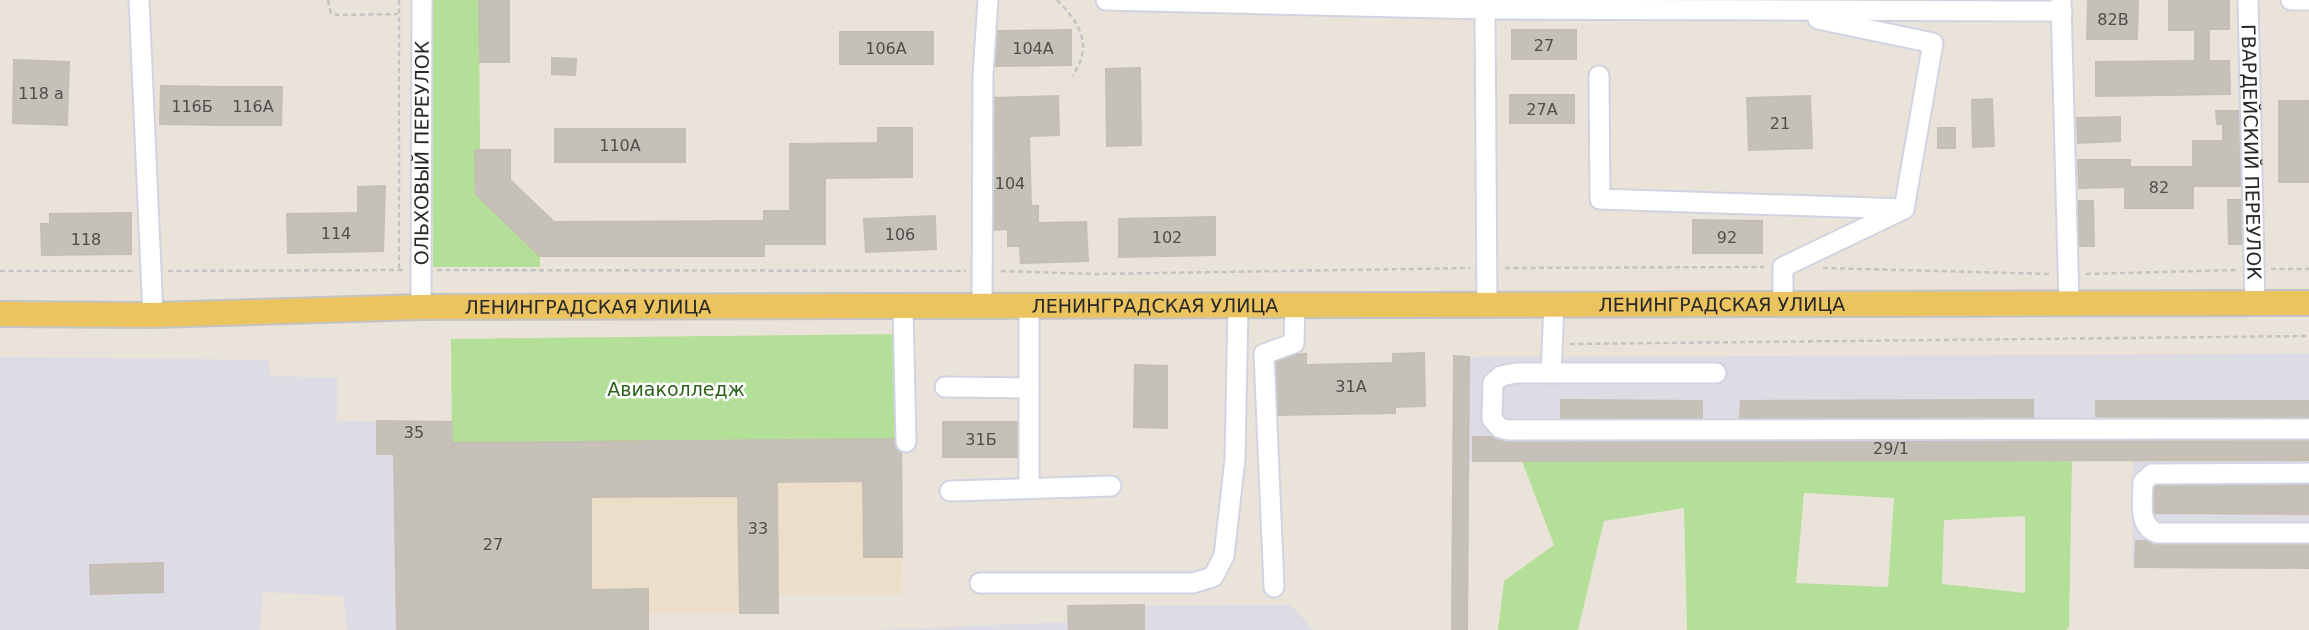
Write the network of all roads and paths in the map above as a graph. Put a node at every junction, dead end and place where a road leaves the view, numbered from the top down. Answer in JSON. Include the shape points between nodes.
{"nodes":[{"id":1,"x":328,"y":0,"type":"edge"},
{"id":2,"x":399,"y":0,"type":"edge"},
{"id":3,"x":422,"y":0,"type":"edge"},
{"id":4,"x":988,"y":0,"type":"edge"},
{"id":5,"x":1058,"y":0,"type":"edge"},
{"id":6,"x":1106,"y":0,"type":"edge"},
{"id":7,"x":2248,"y":0,"type":"edge"},
{"id":8,"x":2291,"y":0,"type":"edge"},
{"id":9,"x":2298,"y":0,"type":"edge"},
{"id":10,"x":2309,"y":0,"type":"edge"},
{"id":11,"x":135,"y":4,"type":"edge"},
{"id":12,"x":2062,"y":6,"type":"edge"},
{"id":13,"x":1485,"y":9,"type":"junction"},
{"id":14,"x":1778,"y":10,"type":"junction"},
{"id":15,"x":399,"y":14,"type":"junction"},
{"id":16,"x":1072,"y":76,"type":"dead end"},
{"id":17,"x":1600,"y":76,"type":"dead end"},
{"id":18,"x":1904,"y":209,"type":"junction"},
{"id":19,"x":1783,"y":267,"type":"junction"},
{"id":20,"x":1487,"y":268,"type":"junction"},
{"id":21,"x":1824,"y":268,"type":"dead end"},
{"id":22,"x":2309,"y":269,"type":"edge"},
{"id":23,"x":399,"y":270,"type":"junction"},
{"id":24,"x":421,"y":270,"type":"junction"},
{"id":25,"x":2254,"y":270,"type":"junction"},
{"id":26,"x":0,"y":271,"type":"edge"},
{"id":27,"x":152,"y":271,"type":"junction"},
{"id":28,"x":983,"y":271,"type":"junction"},
{"id":29,"x":2068,"y":274,"type":"junction"},
{"id":30,"x":2255,"y":303,"type":"junction"},
{"id":31,"x":2309,"y":303,"type":"edge"},
{"id":32,"x":1783,"y":304,"type":"junction"},
{"id":33,"x":2068,"y":304,"type":"junction"},
{"id":34,"x":1487,"y":305,"type":"junction"},
{"id":35,"x":1554,"y":305,"type":"junction"},
{"id":36,"x":1029,"y":306,"type":"junction"},
{"id":37,"x":1238,"y":306,"type":"junction"},
{"id":38,"x":1296,"y":306,"type":"junction"},
{"id":39,"x":421,"y":307,"type":"junction"},
{"id":40,"x":903,"y":307,"type":"junction"},
{"id":41,"x":982,"y":307,"type":"junction"},
{"id":42,"x":0,"y":314,"type":"edge"},
{"id":43,"x":153,"y":315,"type":"junction"},
{"id":44,"x":2309,"y":336,"type":"edge"},
{"id":45,"x":1552,"y":344,"type":"junction"},
{"id":46,"x":1551,"y":373,"type":"junction"},
{"id":47,"x":1716,"y":373,"type":"dead end"},
{"id":48,"x":945,"y":387,"type":"dead end"},
{"id":49,"x":1029,"y":388,"type":"junction"},
{"id":50,"x":2309,"y":429,"type":"edge"},
{"id":51,"x":906,"y":442,"type":"dead end"},
{"id":52,"x":2309,"y":473,"type":"edge"},
{"id":53,"x":1111,"y":485,"type":"dead end"},
{"id":54,"x":1028,"y":488,"type":"junction"},
{"id":55,"x":950,"y":491,"type":"dead end"},
{"id":56,"x":2309,"y":533,"type":"edge"},
{"id":57,"x":980,"y":583,"type":"dead end"},
{"id":58,"x":1274,"y":587,"type":"dead end"}],
"edges":[{"from":1,"to":15,"type":"path","via":[[331,13],[338,15]]},
{"from":2,"to":15,"type":"path"},
{"from":3,"to":24,"type":"street","name":"ОЛЬХОВЫЙ ПЕРЕУЛОК"},
{"from":4,"to":28,"type":"street","via":[[983,75]]},
{"from":5,"to":16,"type":"path","via":[[1081,30],[1081,65]]},
{"from":6,"to":13,"type":"street"},
{"from":7,"to":25,"type":"street","name":"ГВАРДЕЙСКИЙ ПЕРЕУЛОК"},
{"from":8,"to":9,"type":"street"},
{"from":9,"to":10,"type":"street"},
{"from":11,"to":27,"type":"street"},
{"from":12,"to":14,"type":"street"},
{"from":12,"to":29,"type":"street"},
{"from":13,"to":14,"type":"street"},
{"from":13,"to":20,"type":"street"},
{"from":14,"to":18,"type":"street","via":[[1933,43]]},
{"from":15,"to":23,"type":"path"},
{"from":17,"to":18,"type":"street","via":[[1600,199]]},
{"from":18,"to":19,"type":"street"},
{"from":19,"to":20,"type":"path"},
{"from":19,"to":32,"type":"street"},
{"from":20,"to":28,"type":"path","via":[[1095,274]]},
{"from":20,"to":34,"type":"street"},
{"from":21,"to":29,"type":"path"},
{"from":22,"to":25,"type":"path"},
{"from":23,"to":24,"type":"path"},
{"from":23,"to":27,"type":"path"},
{"from":24,"to":28,"type":"path"},
{"from":24,"to":39,"type":"street","name":"ОЛЬХОВЫЙ ПЕРЕУЛОК"},
{"from":25,"to":29,"type":"path"},
{"from":25,"to":30,"type":"street","name":"ГВАРДЕЙСКИЙ ПЕРЕУЛОК"},
{"from":26,"to":27,"type":"path"},
{"from":27,"to":43,"type":"street"},
{"from":28,"to":41,"type":"street"},
{"from":29,"to":33,"type":"street"},
{"from":30,"to":31,"type":"main road","name":"ЛЕНИНГРАДСКАЯ УЛИЦА"},
{"from":30,"to":33,"type":"main road","name":"ЛЕНИНГРАДСКАЯ УЛИЦА"},
{"from":32,"to":33,"type":"main road","name":"ЛЕНИНГРАДСКАЯ УЛИЦА"},
{"from":32,"to":35,"type":"main road","name":"ЛЕНИНГРАДСКАЯ УЛИЦА"},
{"from":34,"to":35,"type":"main road","name":"ЛЕНИНГРАДСКАЯ УЛИЦА"},
{"from":34,"to":38,"type":"main road","name":"ЛЕНИНГРАДСКАЯ УЛИЦА"},
{"from":35,"to":45,"type":"street"},
{"from":36,"to":37,"type":"main road","name":"ЛЕНИНГРАДСКАЯ УЛИЦА"},
{"from":36,"to":41,"type":"main road","name":"ЛЕНИНГРАДСКАЯ УЛИЦА"},
{"from":36,"to":49,"type":"street"},
{"from":37,"to":38,"type":"main road","name":"ЛЕНИНГРАДСКАЯ УЛИЦА"},
{"from":37,"to":57,"type":"street","via":[[1235,459],[1224,556],[1213,577],[1193,583]]},
{"from":38,"to":58,"type":"street","via":[[1294,343],[1264,354]]},
{"from":39,"to":40,"type":"main road","name":"ЛЕНИНГРАДСКАЯ УЛИЦА"},
{"from":39,"to":43,"type":"main road","name":"ЛЕНИНГРАДСКАЯ УЛИЦА"},
{"from":40,"to":41,"type":"main road","name":"ЛЕНИНГРАДСКАЯ УЛИЦА"},
{"from":40,"to":51,"type":"street"},
{"from":42,"to":43,"type":"main road","name":"ЛЕНИНГРАДСКАЯ УЛИЦА"},
{"from":44,"to":45,"type":"path"},
{"from":45,"to":46,"type":"street"},
{"from":46,"to":47,"type":"street"},
{"from":46,"to":50,"type":"street","via":[[1516,373],[1493,383],[1492,419],[1500,428]]},
{"from":48,"to":49,"type":"street"},
{"from":49,"to":54,"type":"street"},
{"from":52,"to":56,"type":"street","via":[[2152,474],[2143,482],[2144,522],[2157,533]]},
{"from":53,"to":54,"type":"street"},
{"from":54,"to":55,"type":"street"}]}
